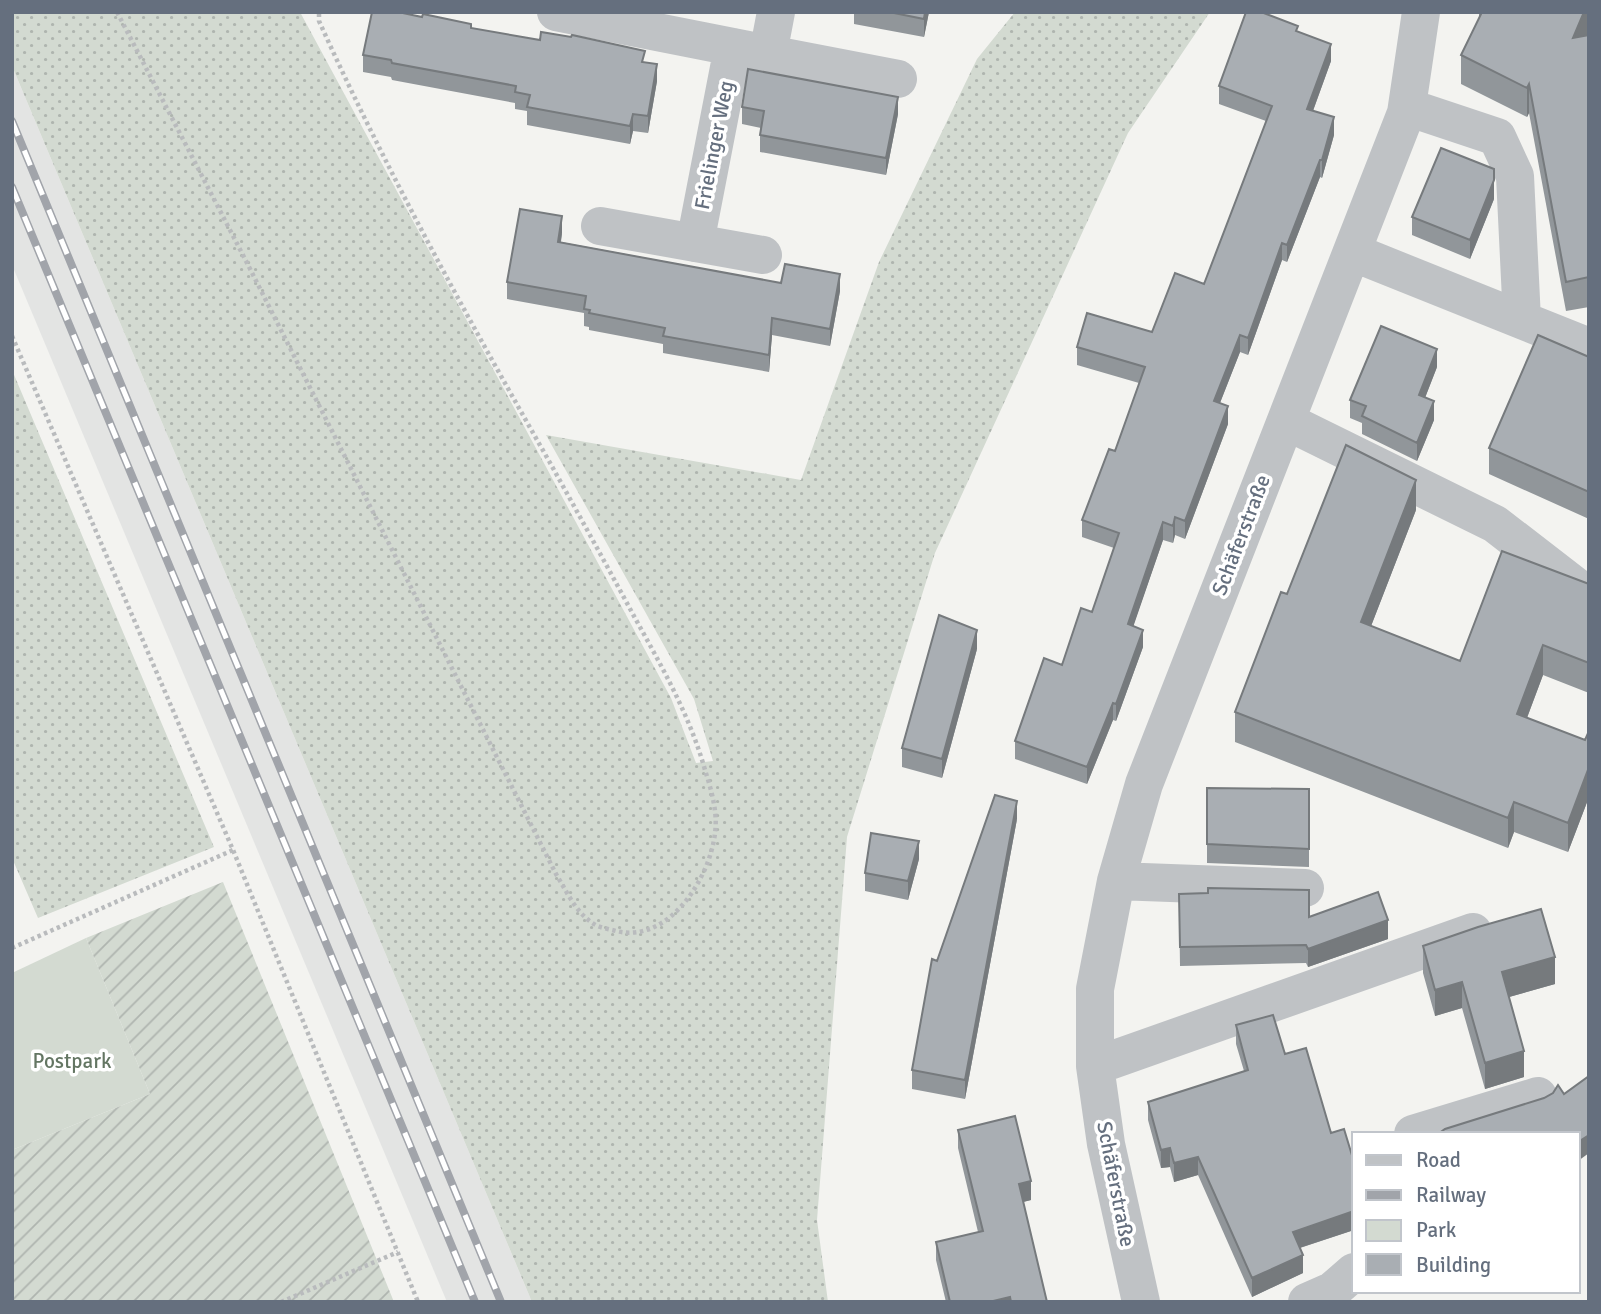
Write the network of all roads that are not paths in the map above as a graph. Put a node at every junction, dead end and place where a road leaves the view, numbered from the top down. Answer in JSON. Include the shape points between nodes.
{"nodes":[{"id":1,"x":556,"y":12,"type":"edge"},
{"id":2,"x":776,"y":12,"type":"edge"},
{"id":3,"x":1421,"y":12,"type":"edge"},
{"id":4,"x":751,"y":50,"type":"junction"},
{"id":5,"x":898,"y":79,"type":"dead end"},
{"id":6,"x":1407,"y":107,"type":"junction"},
{"id":7,"x":600,"y":226,"type":"dead end"},
{"id":8,"x":695,"y":243,"type":"junction"},
{"id":9,"x":1352,"y":252,"type":"junction"},
{"id":10,"x":762,"y":255,"type":"dead end"},
{"id":11,"x":1522,"y":320,"type":"junction"},
{"id":12,"x":1589,"y":347,"type":"edge"},
{"id":13,"x":1286,"y":421,"type":"junction"},
{"id":14,"x":1589,"y":592,"type":"edge"},
{"id":15,"x":1116,"y":881,"type":"junction"},
{"id":16,"x":1305,"y":888,"type":"edge"},
{"id":17,"x":1481,"y":929,"type":"edge"},
{"id":18,"x":1096,"y":1066,"type":"junction"},
{"id":19,"x":1538,"y":1096,"type":"dead end"},
{"id":20,"x":1420,"y":1132,"type":"edge"},
{"id":21,"x":1352,"y":1274,"type":"edge"},
{"id":22,"x":1141,"y":1302,"type":"edge"},
{"id":23,"x":1307,"y":1302,"type":"edge"}],
"edges":[{"from":1,"to":4,"type":"street"},
{"from":2,"to":4,"type":"street","name":"Frielinger Weg"},
{"from":3,"to":6,"type":"street","name":"Schäferstraße"},
{"from":4,"to":5,"type":"street"},
{"from":4,"to":8,"type":"street","name":"Frielinger Weg"},
{"from":6,"to":9,"type":"street","name":"Schäferstraße"},
{"from":6,"to":11,"type":"street","via":[[1497,137],[1515,176]]},
{"from":7,"to":8,"type":"street"},
{"from":8,"to":10,"type":"street"},
{"from":9,"to":11,"type":"street"},
{"from":9,"to":13,"type":"street","name":"Schäferstraße"},
{"from":11,"to":12,"type":"street"},
{"from":13,"to":14,"type":"street","via":[[1494,524]]},
{"from":13,"to":15,"type":"street","name":"Schäferstraße","via":[[1144,784]]},
{"from":15,"to":16,"type":"street"},
{"from":15,"to":18,"type":"street","name":"Schäferstraße","via":[[1095,989]]},
{"from":17,"to":18,"type":"street"},
{"from":18,"to":22,"type":"street","name":"Schäferstraße","via":[[1106,1144]]},
{"from":19,"to":20,"type":"street"},
{"from":21,"to":23,"type":"street","via":[[1332,1291]]}]}
